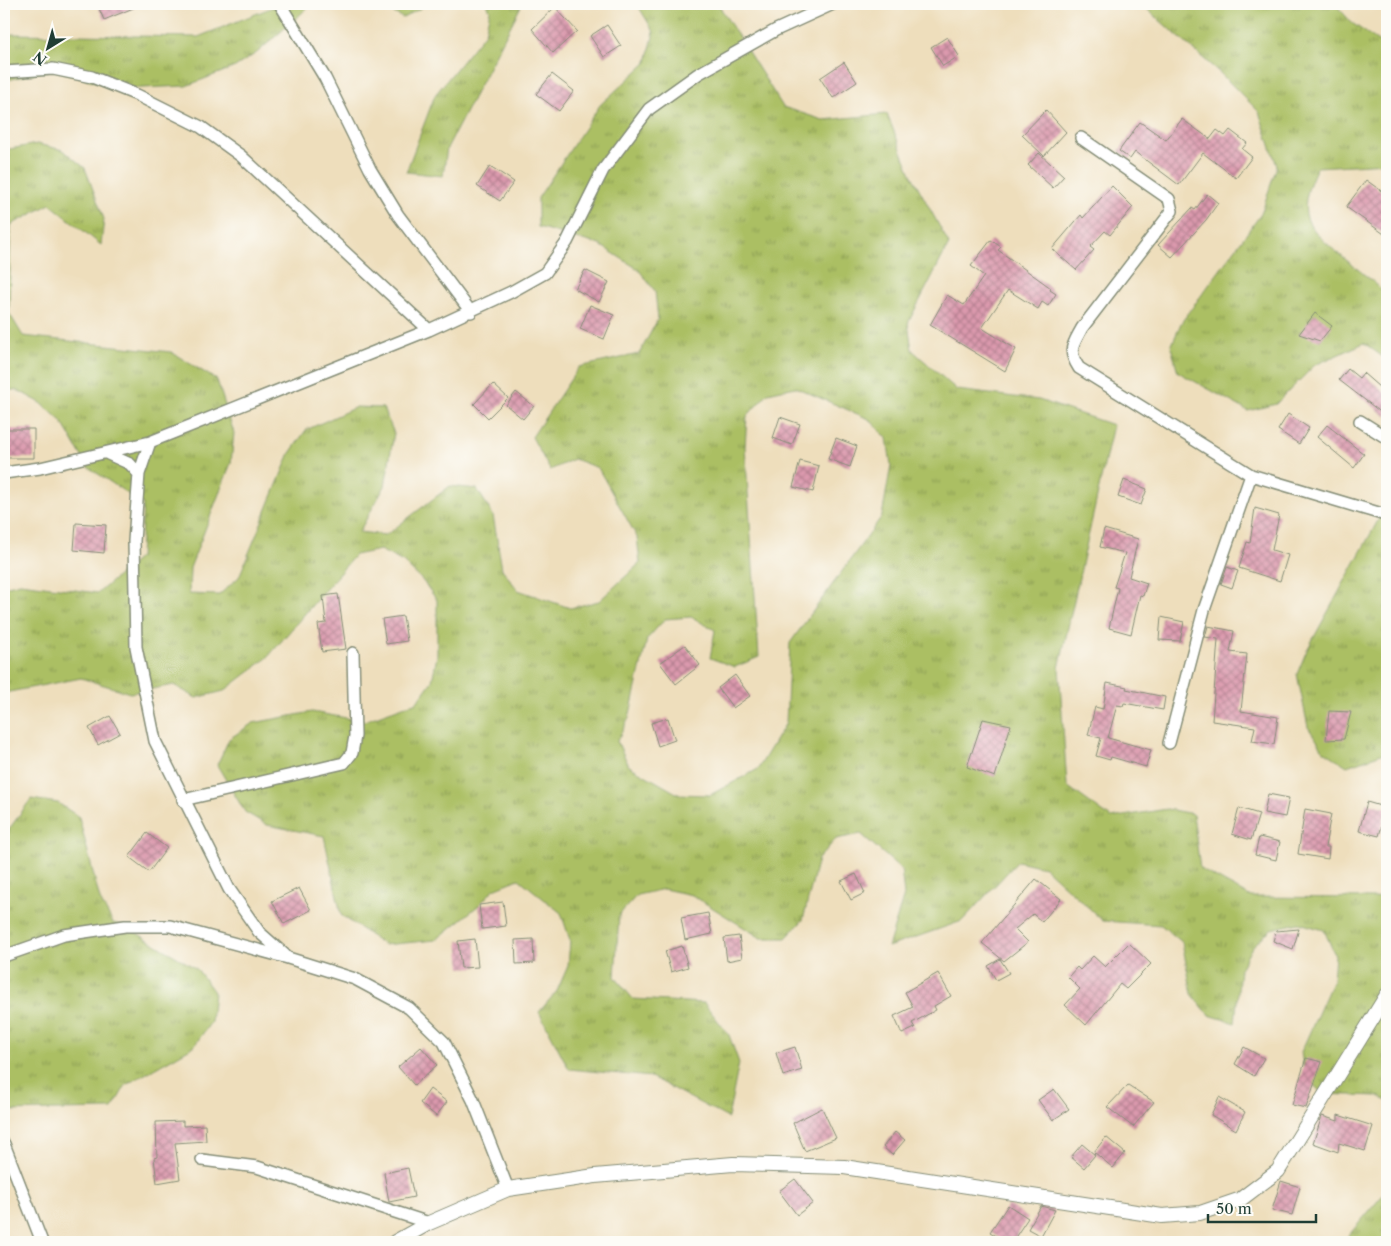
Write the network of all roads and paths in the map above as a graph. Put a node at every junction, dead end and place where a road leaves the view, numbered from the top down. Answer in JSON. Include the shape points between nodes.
{"nodes":[{"id":1,"x":280,"y":4,"type":"edge"},
{"id":2,"x":833,"y":4,"type":"edge"},
{"id":3,"x":4,"y":72,"type":"edge"},
{"id":4,"x":1081,"y":138,"type":"dead end"},
{"id":5,"x":471,"y":312,"type":"junction"},
{"id":6,"x":429,"y":330,"type":"junction"},
{"id":7,"x":1360,"y":421,"type":"dead end"},
{"id":8,"x":1387,"y":438,"type":"edge"},
{"id":9,"x":150,"y":442,"type":"junction"},
{"id":10,"x":106,"y":454,"type":"junction"},
{"id":11,"x":4,"y":473,"type":"edge"},
{"id":12,"x":139,"y":474,"type":"junction"},
{"id":13,"x":1251,"y":475,"type":"junction"},
{"id":14,"x":1387,"y":513,"type":"edge"},
{"id":15,"x":353,"y":653,"type":"dead end"},
{"id":16,"x":1169,"y":743,"type":"dead end"},
{"id":17,"x":182,"y":800,"type":"junction"},
{"id":18,"x":4,"y":956,"type":"edge"},
{"id":19,"x":288,"y":958,"type":"junction"},
{"id":20,"x":1387,"y":995,"type":"edge"},
{"id":21,"x":4,"y":1144,"type":"edge"},
{"id":22,"x":202,"y":1160,"type":"dead end"},
{"id":23,"x":508,"y":1189,"type":"junction"},
{"id":24,"x":429,"y":1223,"type":"junction"},
{"id":25,"x":42,"y":1242,"type":"edge"},
{"id":26,"x":395,"y":1242,"type":"edge"}],
"edges":[{"from":1,"to":5,"type":"street","via":[[325,78],[370,169],[398,215]]},
{"from":2,"to":5,"type":"street","via":[[776,30],[698,74],[649,109],[603,170],[567,242],[544,273]]},
{"from":3,"to":6,"type":"street","via":[[53,69],[92,77],[201,127],[248,162]]},
{"from":4,"to":13,"type":"street","via":[[1169,199],[1172,211],[1082,328],[1072,346],[1072,357],[1079,368]]},
{"from":5,"to":6,"type":"street"},
{"from":6,"to":9,"type":"street"},
{"from":7,"to":8,"type":"street"},
{"from":9,"to":10,"type":"street"},
{"from":9,"to":12,"type":"street"},
{"from":10,"to":11,"type":"street"},
{"from":10,"to":12,"type":"street","via":[[130,464]]},
{"from":12,"to":17,"type":"street","via":[[134,541],[136,647],[156,741]]},
{"from":13,"to":14,"type":"street"},
{"from":13,"to":16,"type":"street","via":[[1204,610]]},
{"from":15,"to":17,"type":"street","via":[[354,736],[352,753],[344,763]]},
{"from":17,"to":19,"type":"street","via":[[229,890],[259,932]]},
{"from":18,"to":19,"type":"street","via":[[64,935],[134,926],[170,926]]},
{"from":19,"to":23,"type":"street","via":[[355,979],[409,1008],[444,1042],[473,1100]]},
{"from":20,"to":23,"type":"street","via":[[1278,1171],[1240,1199],[1200,1213],[1162,1216],[844,1167],[733,1164],[595,1176]]},
{"from":21,"to":25,"type":"street"},
{"from":22,"to":24,"type":"street","via":[[257,1167]]},
{"from":23,"to":24,"type":"street"},
{"from":24,"to":26,"type":"street"}]}
